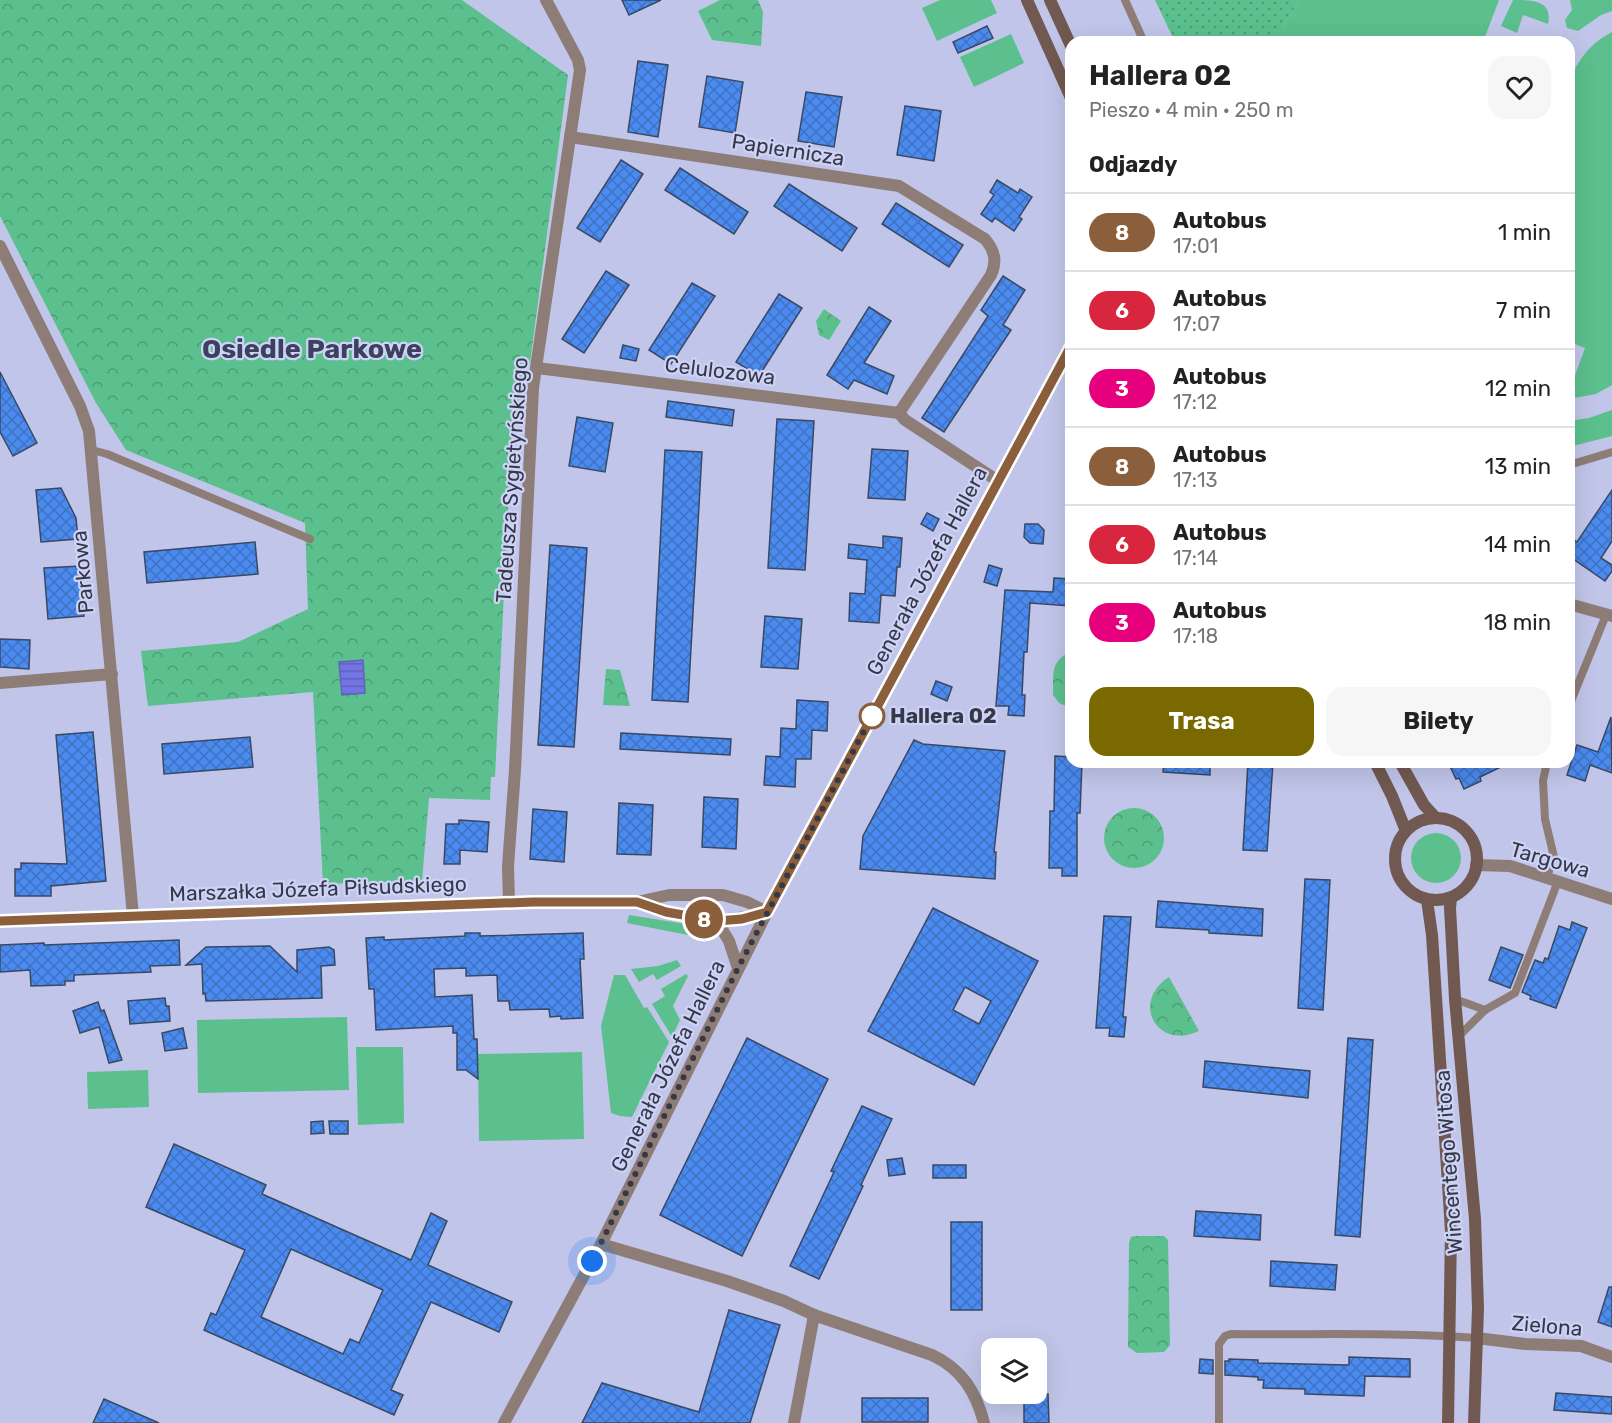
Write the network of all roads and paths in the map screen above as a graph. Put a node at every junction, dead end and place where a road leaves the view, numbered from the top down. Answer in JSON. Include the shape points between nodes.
{"nodes":[{"id":1,"x":546,"y":0,"type":"edge"},
{"id":2,"x":1027,"y":0,"type":"edge"},
{"id":3,"x":1050,"y":0,"type":"edge"},
{"id":4,"x":1125,"y":0,"type":"edge"},
{"id":5,"x":1066,"y":36,"type":"edge"},
{"id":6,"x":1141,"y":36,"type":"edge"},
{"id":7,"x":1065,"y":85,"type":"edge"},
{"id":8,"x":570,"y":137,"type":"junction"},
{"id":9,"x":0,"y":246,"type":"edge"},
{"id":10,"x":1065,"y":357,"type":"edge"},
{"id":11,"x":537,"y":368,"type":"junction"},
{"id":12,"x":899,"y":413,"type":"junction"},
{"id":13,"x":92,"y":450,"type":"junction"},
{"id":14,"x":1612,"y":452,"type":"edge"},
{"id":15,"x":1575,"y":463,"type":"edge"},
{"id":16,"x":998,"y":481,"type":"junction"},
{"id":17,"x":310,"y":539,"type":"dead end"},
{"id":18,"x":1575,"y":606,"type":"edge"},
{"id":19,"x":1609,"y":616,"type":"edge"},
{"id":20,"x":112,"y":674,"type":"junction"},
{"id":21,"x":0,"y":683,"type":"edge"},
{"id":22,"x":1575,"y":692,"type":"edge"},
{"id":23,"x":1378,"y":768,"type":"edge"},
{"id":24,"x":1403,"y":768,"type":"edge"},
{"id":25,"x":1546,"y":768,"type":"edge"},
{"id":26,"x":1436,"y":818,"type":"junction"},
{"id":27,"x":1406,"y":831,"type":"junction"},
{"id":28,"x":1476,"y":865,"type":"junction"},
{"id":29,"x":1553,"y":879,"type":"junction"},
{"id":30,"x":1452,"y":897,"type":"junction"},
{"id":31,"x":1612,"y":899,"type":"edge"},
{"id":32,"x":1427,"y":900,"type":"junction"},
{"id":33,"x":509,"y":902,"type":"junction"},
{"id":34,"x":637,"y":902,"type":"junction"},
{"id":35,"x":767,"y":912,"type":"junction"},
{"id":36,"x":132,"y":916,"type":"junction"},
{"id":37,"x":0,"y":921,"type":"edge"},
{"id":38,"x":717,"y":921,"type":"junction"},
{"id":39,"x":738,"y":968,"type":"junction"},
{"id":40,"x":1455,"y":999,"type":"junction"},
{"id":41,"x":1485,"y":1010,"type":"junction"},
{"id":42,"x":1459,"y":1036,"type":"junction"},
{"id":43,"x":601,"y":1245,"type":"junction"},
{"id":44,"x":814,"y":1315,"type":"junction"},
{"id":45,"x":1450,"y":1336,"type":"junction"},
{"id":46,"x":1477,"y":1338,"type":"junction"},
{"id":47,"x":1612,"y":1357,"type":"edge"},
{"id":48,"x":504,"y":1423,"type":"edge"},
{"id":49,"x":794,"y":1423,"type":"edge"},
{"id":50,"x":984,"y":1423,"type":"edge"},
{"id":51,"x":1219,"y":1423,"type":"edge"},
{"id":52,"x":1448,"y":1423,"type":"edge"},
{"id":53,"x":1474,"y":1423,"type":"edge"}],
"edges":[{"from":1,"to":8,"type":"street","name":"Tadeusza Sygietyńskiego","via":[[580,70]]},
{"from":2,"to":7,"type":"main road"},
{"from":3,"to":5,"type":"main road"},
{"from":4,"to":6,"type":"lane"},
{"from":8,"to":11,"type":"street","name":"Tadeusza Sygietyńskiego"},
{"from":8,"to":12,"type":"street","name":"Papiernicza","via":[[899,186],[985,239],[995,258],[991,274]]},
{"from":9,"to":13,"type":"street","name":"Parkowa","via":[[88,423]]},
{"from":10,"to":16,"type":"street","name":"Generała Józefa Hallera"},
{"from":11,"to":12,"type":"street","name":"Celulozowa"},
{"from":11,"to":33,"type":"street","name":"Tadeusza Sygietyńskiego"},
{"from":12,"to":16,"type":"street"},
{"from":13,"to":17,"type":"lane"},
{"from":13,"to":20,"type":"street","name":"Parkowa"},
{"from":14,"to":15,"type":"lane"},
{"from":16,"to":35,"type":"street","name":"Generała Józefa Hallera"},
{"from":18,"to":19,"type":"street"},
{"from":19,"to":22,"type":"lane"},
{"from":20,"to":21,"type":"street"},
{"from":20,"to":36,"type":"street","name":"Parkowa"},
{"from":23,"to":27,"type":"main road"},
{"from":24,"to":26,"type":"main road"},
{"from":25,"to":29,"type":"lane","via":[[1543,781],[1554,857]]},
{"from":26,"to":27,"type":"main road"},
{"from":26,"to":28,"type":"main road","via":[[1467,832],[1476,853]]},
{"from":27,"to":32,"type":"main road","via":[[1396,850],[1396,872],[1408,890]]},
{"from":28,"to":29,"type":"street","name":"Targowa","via":[[1510,866]]},
{"from":28,"to":30,"type":"main road","via":[[1468,884]]},
{"from":29,"to":31,"type":"street","name":"Targowa"},
{"from":29,"to":41,"type":"lane","via":[[1515,993]]},
{"from":30,"to":32,"type":"main road"},
{"from":30,"to":40,"type":"main road","name":"Wincentego Witosa"},
{"from":32,"to":45,"type":"main road","name":"Wincentego Witosa","via":[[1452,1231]]},
{"from":33,"to":34,"type":"street","name":"Marszałka Józefa Piłsudskiego"},
{"from":33,"to":36,"type":"street","name":"Marszałka Józefa Piłsudskiego"},
{"from":34,"to":35,"type":"street","name":"Marszałka Józefa Piłsudskiego","via":[[669,895],[723,895]]},
{"from":34,"to":38,"type":"street","name":"Marszałka Józefa Piłsudskiego","via":[[666,912]]},
{"from":35,"to":38,"type":"street","name":"Marszałka Józefa Piłsudskiego"},
{"from":35,"to":39,"type":"street","name":"Generała Józefa Hallera"},
{"from":36,"to":37,"type":"street","name":"Marszałka Józefa Piłsudskiego"},
{"from":38,"to":39,"type":"street"},
{"from":39,"to":43,"type":"street","name":"Generała Józefa Hallera"},
{"from":40,"to":41,"type":"lane"},
{"from":40,"to":42,"type":"main road","name":"Wincentego Witosa"},
{"from":41,"to":42,"type":"lane"},
{"from":42,"to":46,"type":"main road","name":"Wincentego Witosa","via":[[1475,1219]]},
{"from":43,"to":44,"type":"street","via":[[727,1281]]},
{"from":43,"to":48,"type":"street","name":"Generała Józefa Hallera"},
{"from":44,"to":49,"type":"street"},
{"from":44,"to":50,"type":"street","via":[[947,1362],[970,1387]]},
{"from":45,"to":46,"type":"lane"},
{"from":45,"to":51,"type":"lane","via":[[1225,1336],[1219,1344]]},
{"from":45,"to":52,"type":"main road","name":"Wincentego Witosa"},
{"from":46,"to":47,"type":"street","name":"Zielona","via":[[1581,1346]]},
{"from":46,"to":53,"type":"main road","name":"Wincentego Witosa"}]}
